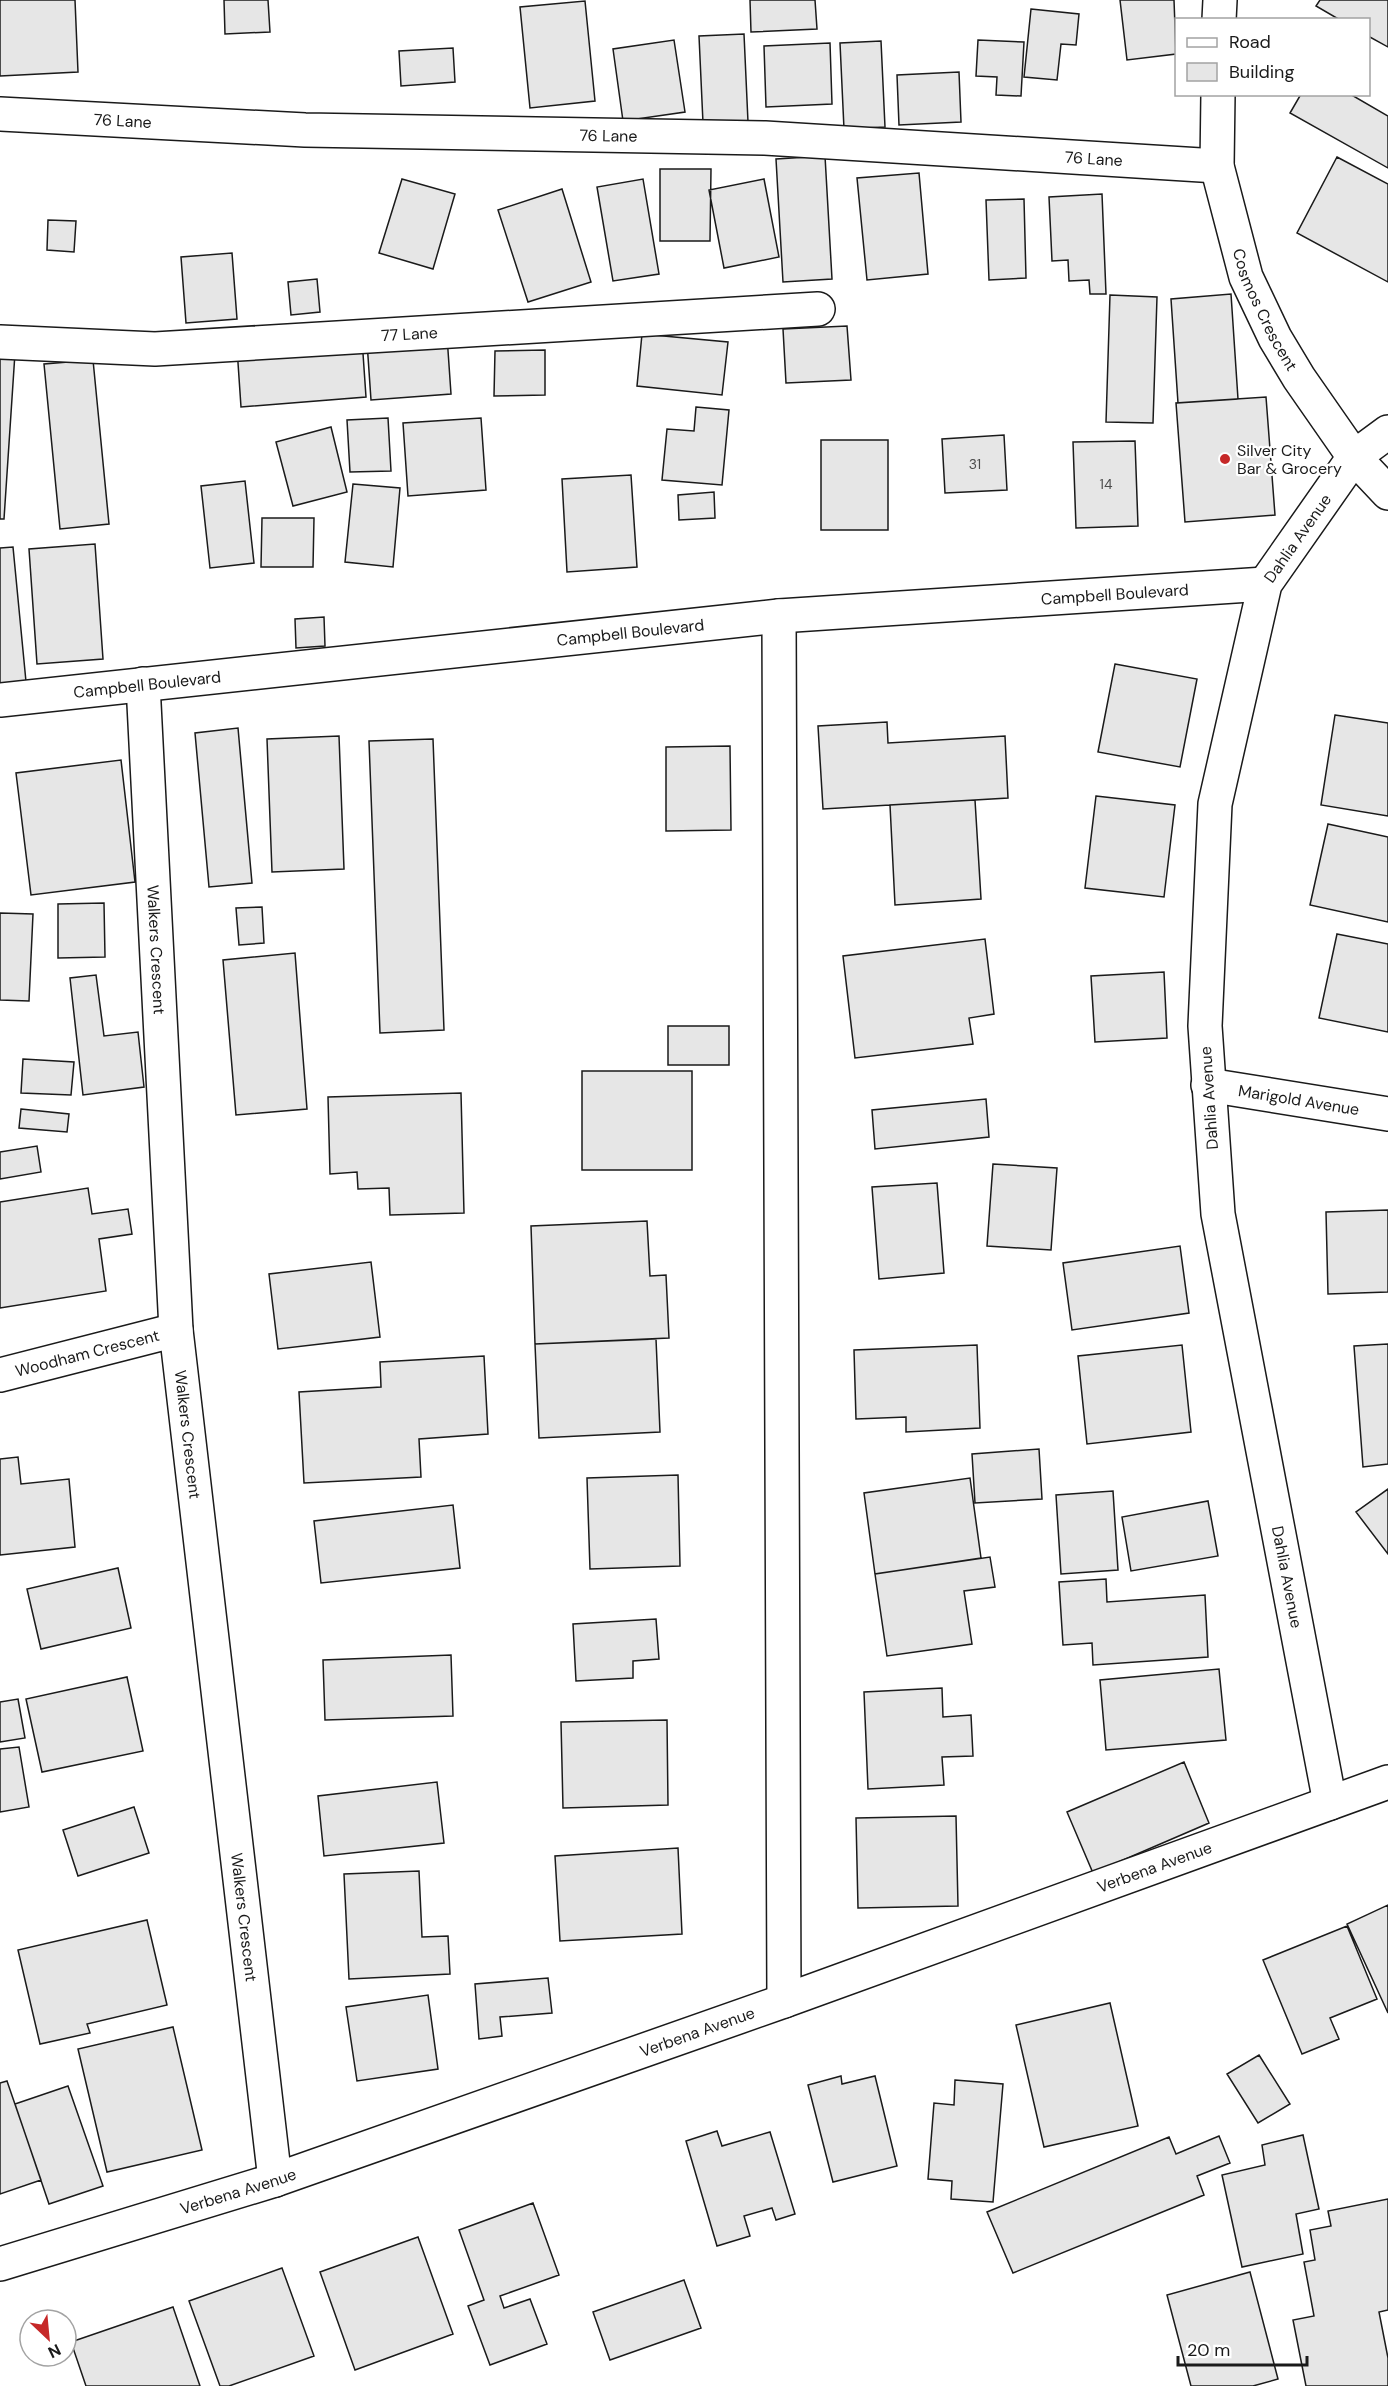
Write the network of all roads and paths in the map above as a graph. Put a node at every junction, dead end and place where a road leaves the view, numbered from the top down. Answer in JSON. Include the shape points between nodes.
{"nodes":[{"id":1,"x":1220,"y":0,"type":"edge"},
{"id":2,"x":1219,"y":18,"type":"edge"},
{"id":3,"x":1218,"y":96,"type":"edge"},
{"id":4,"x":0,"y":114,"type":"edge"},
{"id":5,"x":1217,"y":166,"type":"junction"},
{"id":6,"x":818,"y":309,"type":"dead end"},
{"id":7,"x":0,"y":342,"type":"edge"},
{"id":8,"x":1388,"y":432,"type":"edge"},
{"id":9,"x":1354,"y":457,"type":"junction"},
{"id":10,"x":1388,"y":493,"type":"edge"},
{"id":11,"x":1264,"y":584,"type":"junction"},
{"id":12,"x":778,"y":616,"type":"junction"},
{"id":13,"x":143,"y":684,"type":"junction"},
{"id":14,"x":0,"y":700,"type":"edge"},
{"id":15,"x":1208,"y":1086,"type":"junction"},
{"id":16,"x":1388,"y":1114,"type":"edge"},
{"id":17,"x":176,"y":1330,"type":"junction"},
{"id":18,"x":0,"y":1376,"type":"edge"},
{"id":19,"x":1388,"y":1782,"type":"edge"},
{"id":20,"x":1330,"y":1803,"type":"junction"},
{"id":21,"x":784,"y":2001,"type":"junction"},
{"id":22,"x":275,"y":2180,"type":"junction"},
{"id":23,"x":0,"y":2264,"type":"edge"}],
"edges":[{"from":1,"to":2,"type":"street"},
{"from":3,"to":5,"type":"street","name":"Cosmos Crescent"},
{"from":4,"to":5,"type":"street","name":"76 Lane","via":[[305,130],[765,138]]},
{"from":5,"to":9,"type":"street","name":"Cosmos Crescent","via":[[1246,277],[1275,338]]},
{"from":6,"to":7,"type":"street","name":"77 Lane","via":[[155,349]]},
{"from":8,"to":9,"type":"street","name":"Dahlia Avenue"},
{"from":9,"to":10,"type":"street","name":"Cosmos Crescent"},
{"from":9,"to":11,"type":"street","name":"Dahlia Avenue"},
{"from":11,"to":12,"type":"street","name":"Campbell Boulevard"},
{"from":11,"to":15,"type":"street","name":"Dahlia Avenue","via":[[1215,804],[1204,1026]]},
{"from":12,"to":13,"type":"street","name":"Campbell Boulevard"},
{"from":12,"to":21,"type":"street"},
{"from":13,"to":14,"type":"street","name":"Campbell Boulevard"},
{"from":13,"to":17,"type":"street","name":"Walkers Crescent"},
{"from":15,"to":16,"type":"street","name":"Marigold Avenue"},
{"from":15,"to":20,"type":"street","name":"Dahlia Avenue","via":[[1218,1214]]},
{"from":17,"to":18,"type":"street","name":"Woodham Crescent"},
{"from":17,"to":22,"type":"street","name":"Walkers Crescent"},
{"from":19,"to":20,"type":"street","name":"Verbena Avenue"},
{"from":20,"to":21,"type":"street","name":"Verbena Avenue"},
{"from":21,"to":22,"type":"street","name":"Verbena Avenue"},
{"from":22,"to":23,"type":"street","name":"Verbena Avenue"}]}
